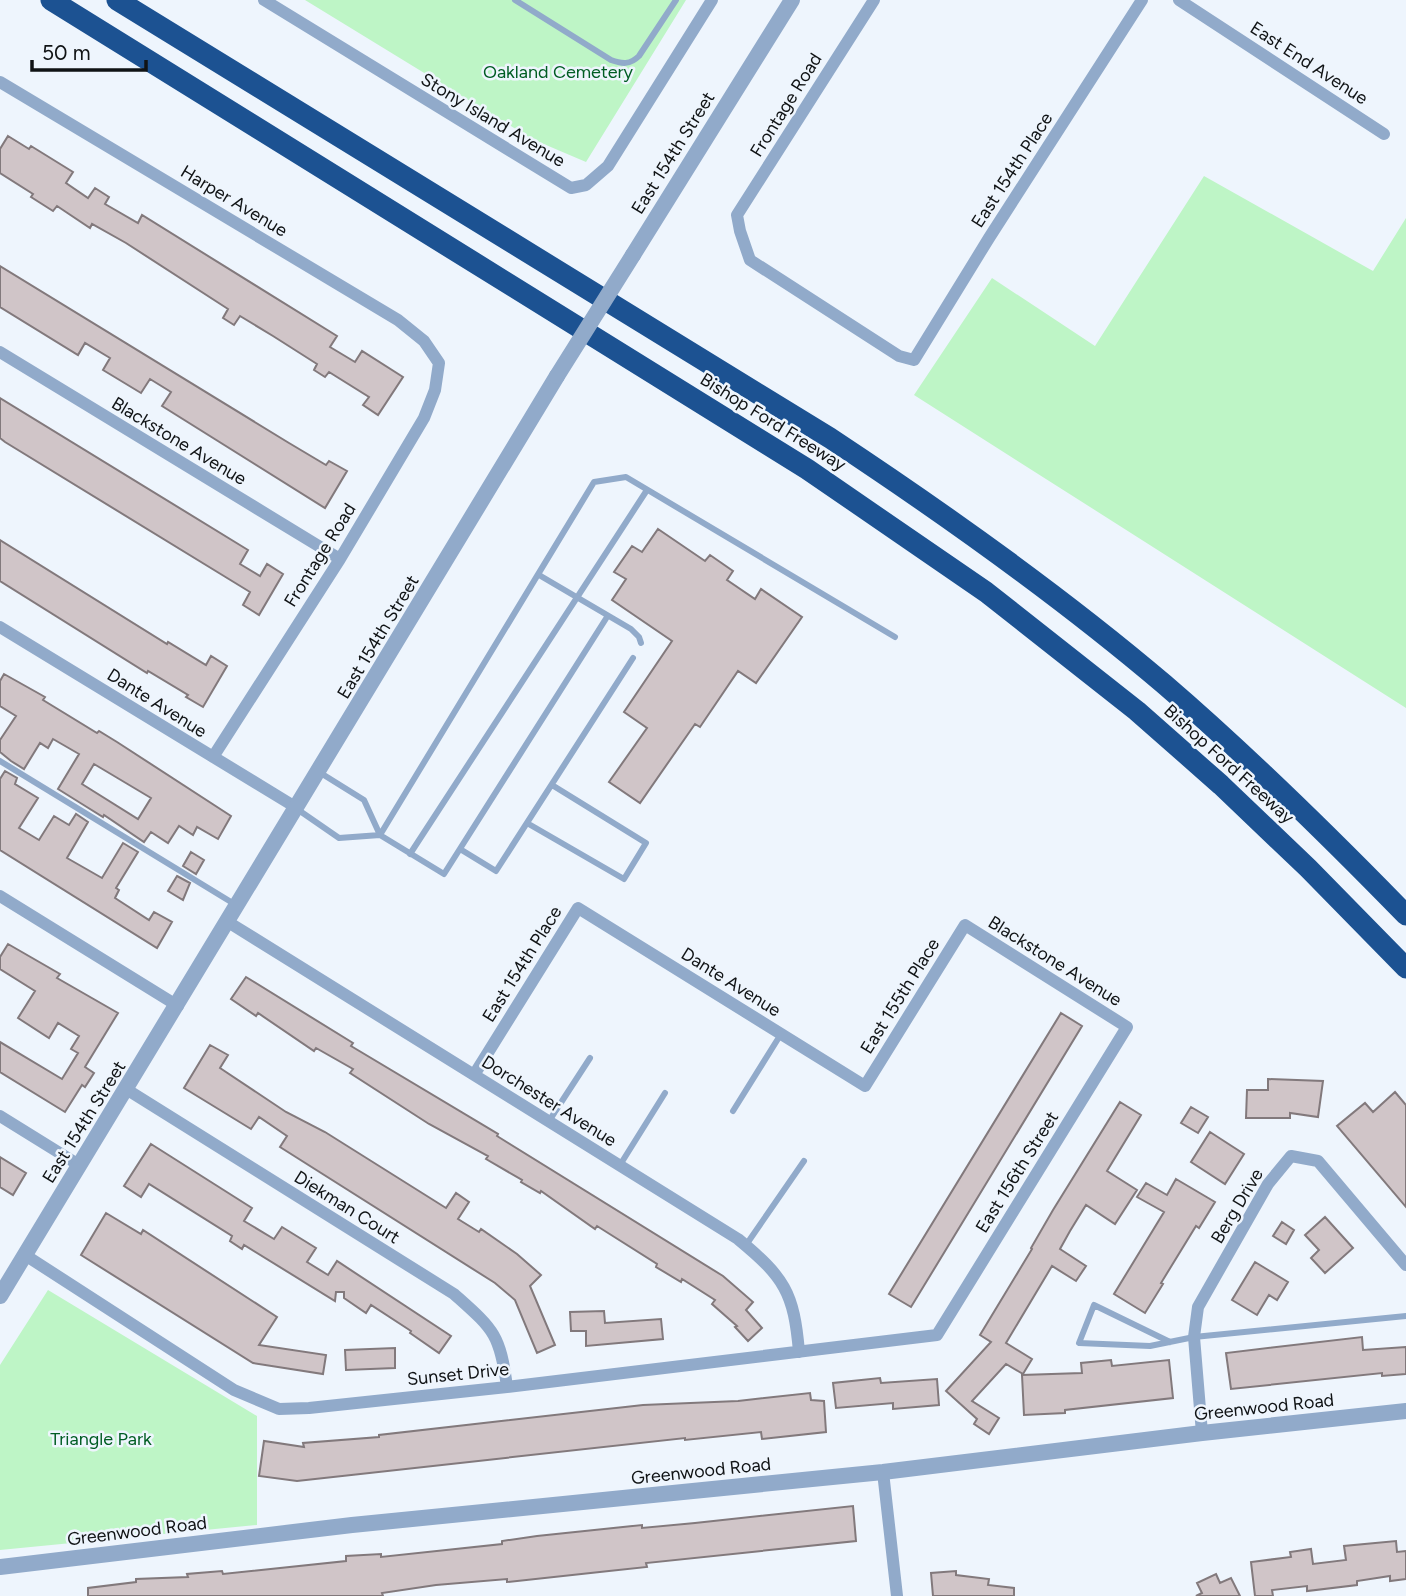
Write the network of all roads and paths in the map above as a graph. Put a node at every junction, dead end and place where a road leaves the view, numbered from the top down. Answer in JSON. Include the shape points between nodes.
{"nodes":[{"id":1,"x":45,"y":0,"type":"edge"},
{"id":2,"x":51,"y":0,"type":"edge"},
{"id":3,"x":117,"y":0,"type":"edge"},
{"id":4,"x":264,"y":0,"type":"edge"},
{"id":5,"x":515,"y":0,"type":"edge"},
{"id":6,"x":676,"y":0,"type":"edge"},
{"id":7,"x":712,"y":0,"type":"edge"},
{"id":8,"x":792,"y":0,"type":"edge"},
{"id":9,"x":874,"y":0,"type":"edge"},
{"id":10,"x":1142,"y":0,"type":"edge"},
{"id":11,"x":1178,"y":0,"type":"edge"},
{"id":12,"x":75,"y":15,"type":"junction"},
{"id":13,"x":0,"y":82,"type":"edge"},
{"id":14,"x":1384,"y":134,"type":"dead end"},
{"id":15,"x":0,"y":352,"type":"edge"},
{"id":16,"x":914,"y":360,"type":"joint"},
{"id":17,"x":439,"y":363,"type":"joint"},
{"id":18,"x":647,"y":489,"type":"junction"},
{"id":19,"x":340,"y":559,"type":"junction"},
{"id":20,"x":539,"y":575,"type":"junction"},
{"id":21,"x":576,"y":599,"type":"junction"},
{"id":22,"x":607,"y":617,"type":"junction"},
{"id":23,"x":0,"y":627,"type":"edge"},
{"id":24,"x":895,"y":637,"type":"dead end"},
{"id":25,"x":641,"y":643,"type":"dead end"},
{"id":26,"x":633,"y":658,"type":"dead end"},
{"id":27,"x":213,"y":757,"type":"junction"},
{"id":28,"x":0,"y":761,"type":"edge"},
{"id":29,"x":319,"y":772,"type":"junction"},
{"id":30,"x":552,"y":785,"type":"junction"},
{"id":31,"x":297,"y":808,"type":"junction"},
{"id":32,"x":527,"y":823,"type":"junction"},
{"id":33,"x":380,"y":835,"type":"junction"},
{"id":34,"x":460,"y":849,"type":"junction"},
{"id":35,"x":410,"y":854,"type":"junction"},
{"id":36,"x":0,"y":896,"type":"edge"},
{"id":37,"x":237,"y":906,"type":"junction"},
{"id":38,"x":578,"y":908,"type":"joint"},
{"id":39,"x":1406,"y":915,"type":"edge"},
{"id":40,"x":228,"y":922,"type":"junction"},
{"id":41,"x":965,"y":925,"type":"joint"},
{"id":42,"x":1406,"y":968,"type":"edge"},
{"id":43,"x":178,"y":1006,"type":"junction"},
{"id":44,"x":1127,"y":1027,"type":"joint"},
{"id":45,"x":781,"y":1034,"type":"junction"},
{"id":46,"x":590,"y":1058,"type":"dead end"},
{"id":47,"x":474,"y":1074,"type":"junction"},
{"id":48,"x":865,"y":1086,"type":"joint"},
{"id":49,"x":126,"y":1089,"type":"junction"},
{"id":50,"x":665,"y":1093,"type":"dead end"},
{"id":51,"x":733,"y":1111,"type":"dead end"},
{"id":52,"x":0,"y":1116,"type":"edge"},
{"id":53,"x":549,"y":1121,"type":"junction"},
{"id":54,"x":804,"y":1161,"type":"dead end"},
{"id":55,"x":79,"y":1165,"type":"junction"},
{"id":56,"x":620,"y":1165,"type":"junction"},
{"id":57,"x":746,"y":1245,"type":"junction"},
{"id":58,"x":25,"y":1255,"type":"junction"},
{"id":59,"x":1406,"y":1265,"type":"edge"},
{"id":60,"x":0,"y":1296,"type":"edge"},
{"id":61,"x":1406,"y":1316,"type":"edge"},
{"id":62,"x":937,"y":1335,"type":"joint"},
{"id":63,"x":1194,"y":1337,"type":"junction"},
{"id":64,"x":1170,"y":1342,"type":"junction"},
{"id":65,"x":799,"y":1352,"type":"junction"},
{"id":66,"x":507,"y":1387,"type":"junction"},
{"id":67,"x":1406,"y":1411,"type":"edge"},
{"id":68,"x":1202,"y":1433,"type":"junction"},
{"id":69,"x":883,"y":1472,"type":"junction"},
{"id":70,"x":0,"y":1567,"type":"edge"},
{"id":71,"x":897,"y":1596,"type":"edge"}],
"edges":[{"from":1,"to":12,"type":"highway"},
{"from":2,"to":12,"type":"highway","name":"Bishop Ford Freeway"},
{"from":3,"to":39,"type":"highway","name":"Bishop Ford Freeway","via":[[925,501],[1163,684],[1248,759]]},
{"from":4,"to":7,"type":"street","name":"Stony Island Avenue","via":[[571,188],[586,185],[608,166]]},
{"from":5,"to":6,"type":"lane","via":[[611,60],[627,64],[639,56]]},
{"from":8,"to":29,"type":"street","name":"East 154th Street","bridge":true,"via":[[557,376]]},
{"from":9,"to":16,"type":"street","name":"Frontage Road","via":[[737,215],[750,260],[899,356]]},
{"from":10,"to":16,"type":"street","name":"East 154th Place"},
{"from":11,"to":14,"type":"street","name":"East End Avenue"},
{"from":12,"to":42,"type":"highway","name":"Bishop Ford Freeway","via":[[807,469],[986,592],[1137,711],[1221,785]]},
{"from":13,"to":17,"type":"street","name":"Harper Avenue","via":[[398,320],[424,341]]},
{"from":15,"to":19,"type":"street","name":"Blackstone Avenue"},
{"from":17,"to":19,"type":"street","name":"Frontage Road","via":[[424,418]]},
{"from":18,"to":20,"type":"lane","via":[[625,477],[594,482]]},
{"from":18,"to":21,"type":"lane"},
{"from":18,"to":24,"type":"lane"},
{"from":19,"to":27,"type":"street","name":"Frontage Road"},
{"from":20,"to":21,"type":"lane"},
{"from":20,"to":33,"type":"lane"},
{"from":21,"to":22,"type":"lane"},
{"from":21,"to":35,"type":"lane"},
{"from":22,"to":25,"type":"lane","via":[[631,629]]},
{"from":22,"to":34,"type":"lane"},
{"from":23,"to":27,"type":"street","name":"Dante Avenue"},
{"from":26,"to":30,"type":"lane"},
{"from":27,"to":31,"type":"street","name":"Dante Avenue"},
{"from":28,"to":37,"type":"lane"},
{"from":29,"to":31,"type":"street","name":"East 154th Street"},
{"from":29,"to":33,"type":"lane","via":[[364,800]]},
{"from":30,"to":32,"type":"lane"},
{"from":30,"to":32,"type":"lane","via":[[646,844],[624,879]]},
{"from":31,"to":33,"type":"lane","via":[[339,838]]},
{"from":31,"to":37,"type":"street","name":"East 154th Street"},
{"from":32,"to":34,"type":"lane","via":[[496,871]]},
{"from":33,"to":35,"type":"lane"},
{"from":34,"to":35,"type":"lane","via":[[444,874]]},
{"from":36,"to":43,"type":"street"},
{"from":37,"to":40,"type":"street","name":"East 154th Street"},
{"from":38,"to":45,"type":"street","name":"Dante Avenue"},
{"from":38,"to":47,"type":"street","name":"East 154th Place"},
{"from":40,"to":43,"type":"street","name":"East 154th Street"},
{"from":40,"to":47,"type":"street","name":"Dorchester Avenue"},
{"from":41,"to":44,"type":"street","name":"Blackstone Avenue"},
{"from":41,"to":48,"type":"street","name":"East 155th Place"},
{"from":43,"to":49,"type":"street","name":"East 154th Street"},
{"from":44,"to":62,"type":"street","name":"East 156th Street"},
{"from":45,"to":48,"type":"street","name":"Dante Avenue"},
{"from":45,"to":51,"type":"lane"},
{"from":46,"to":53,"type":"lane"},
{"from":47,"to":53,"type":"street","name":"Dorchester Avenue"},
{"from":49,"to":55,"type":"street","name":"East 154th Street"},
{"from":49,"to":66,"type":"street","name":"Diekman Court","via":[[453,1294],[489,1325],[502,1352]]},
{"from":50,"to":56,"type":"lane"},
{"from":52,"to":55,"type":"street"},
{"from":53,"to":56,"type":"street","name":"Dorchester Avenue"},
{"from":54,"to":57,"type":"lane"},
{"from":55,"to":58,"type":"street","name":"East 154th Street"},
{"from":56,"to":57,"type":"street","name":"Dorchester Avenue"},
{"from":57,"to":65,"type":"street","name":"Dorchester Avenue","via":[[778,1275],[788,1295],[796,1314]]},
{"from":58,"to":60,"type":"street","name":"East 154th Street"},
{"from":58,"to":66,"type":"street","name":"Sunset Drive","via":[[234,1390],[279,1409]]},
{"from":59,"to":63,"type":"street","name":"Berg Drive","via":[[1318,1161],[1291,1156],[1268,1184],[1207,1290],[1198,1307]]},
{"from":61,"to":63,"type":"lane"},
{"from":62,"to":65,"type":"street","name":"Sunset Drive"},
{"from":63,"to":64,"type":"lane"},
{"from":63,"to":68,"type":"street","name":"Berg Drive"},
{"from":64,"to":64,"type":"lane","via":[[1150,1346],[1079,1343],[1094,1305]]},
{"from":65,"to":66,"type":"street","name":"Sunset Drive"},
{"from":67,"to":68,"type":"street","name":"Greenwood Road"},
{"from":68,"to":69,"type":"street","name":"Greenwood Road"},
{"from":69,"to":70,"type":"street","name":"Greenwood Road","via":[[352,1525]]},
{"from":69,"to":71,"type":"street"}]}
